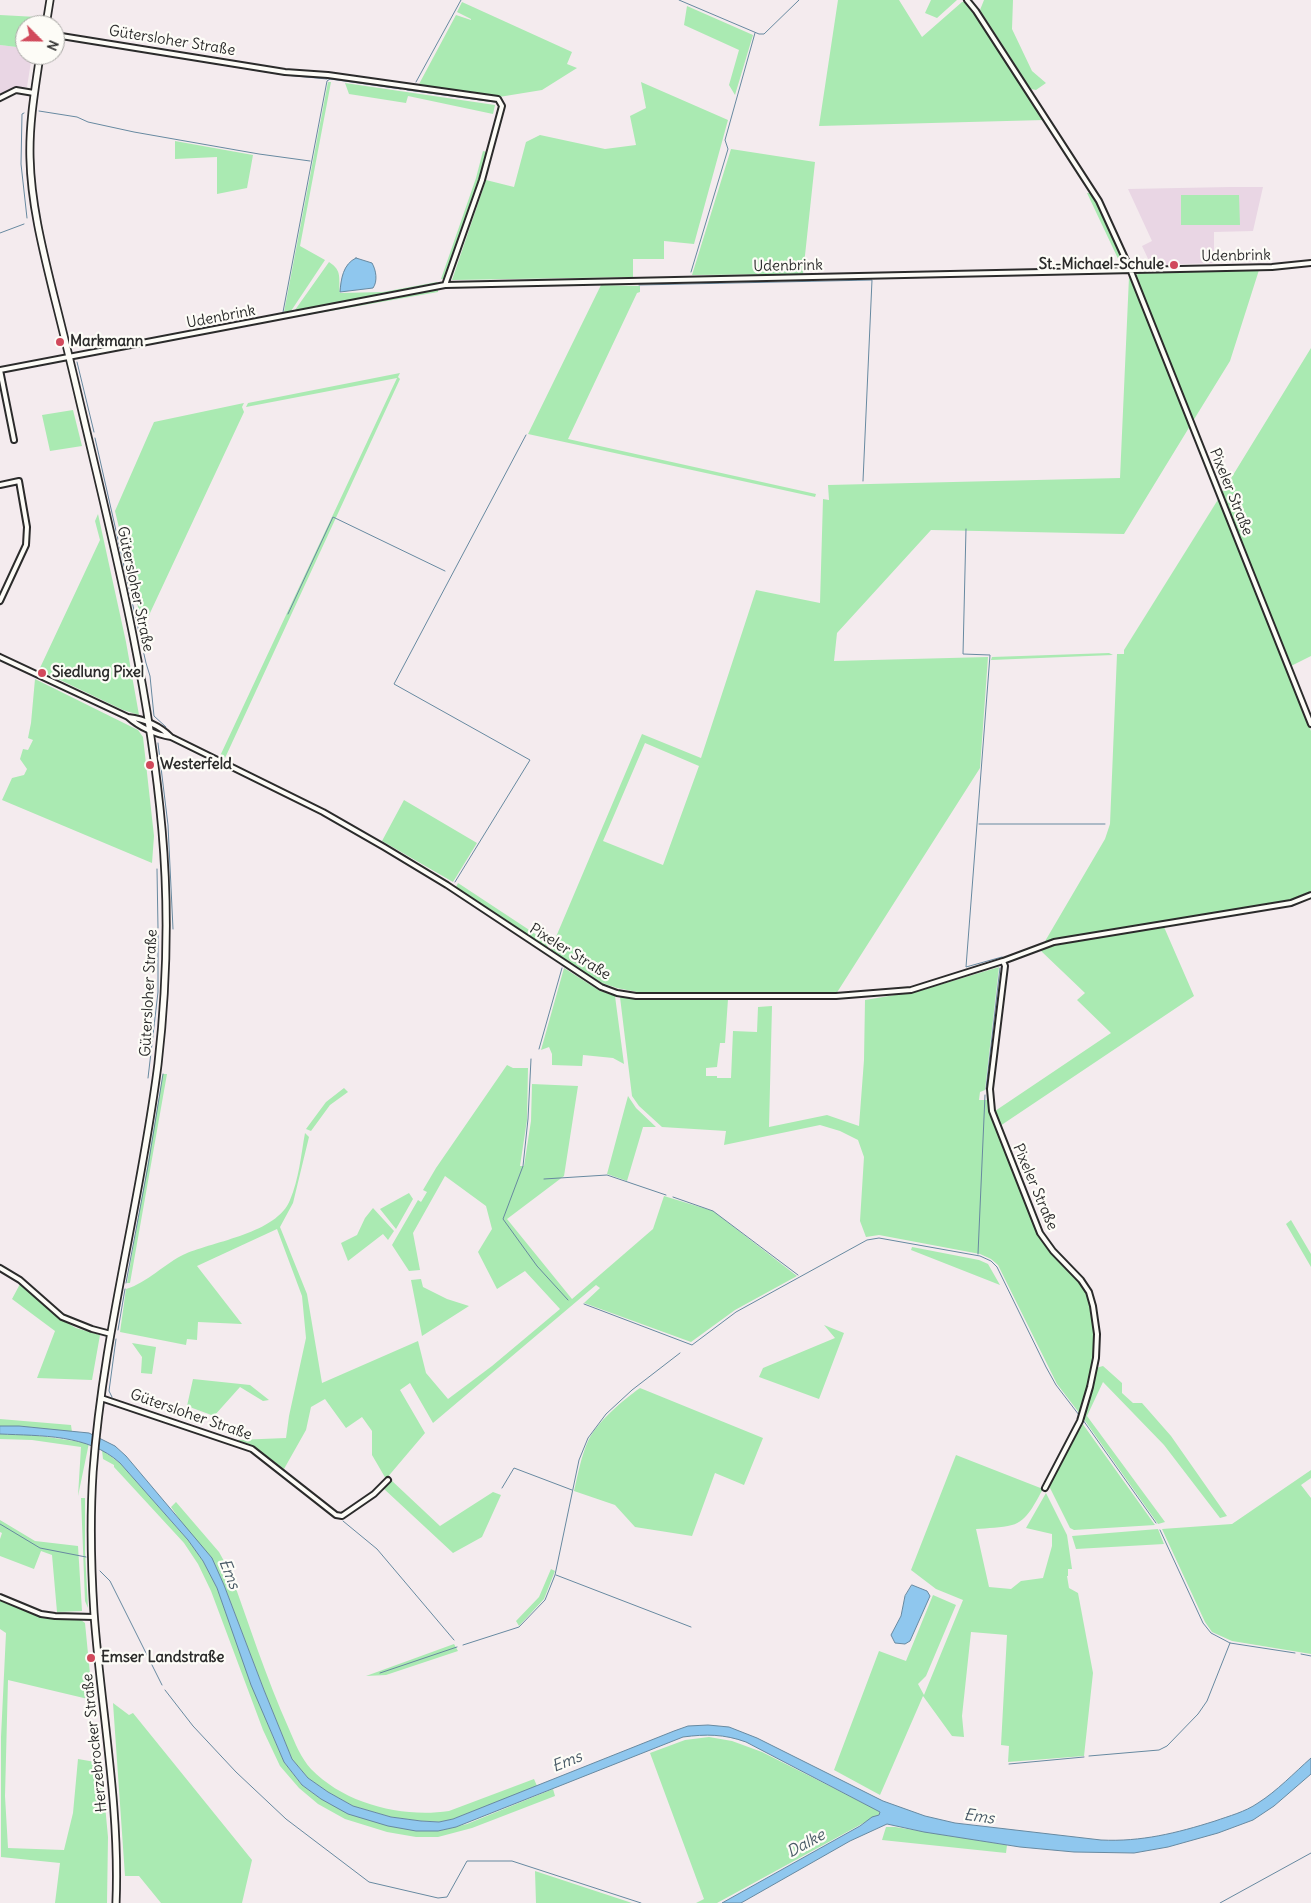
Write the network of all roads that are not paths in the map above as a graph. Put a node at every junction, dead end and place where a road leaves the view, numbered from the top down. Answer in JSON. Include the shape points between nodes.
{"nodes":[{"id":1,"x":50,"y":0,"type":"edge"},
{"id":2,"x":967,"y":0,"type":"edge"},
{"id":3,"x":48,"y":15,"type":"edge"},
{"id":4,"x":65,"y":37,"type":"edge"},
{"id":5,"x":38,"y":65,"type":"edge"},
{"id":6,"x":34,"y":93,"type":"junction"},
{"id":7,"x":0,"y":98,"type":"edge"},
{"id":8,"x":1311,"y":262,"type":"edge"},
{"id":9,"x":1130,"y":269,"type":"junction"},
{"id":10,"x":445,"y":285,"type":"junction"},
{"id":11,"x":69,"y":357,"type":"junction"},
{"id":12,"x":0,"y":370,"type":"edge"},
{"id":13,"x":14,"y":440,"type":"dead end"},
{"id":14,"x":0,"y":485,"type":"edge"},
{"id":15,"x":0,"y":600,"type":"edge"},
{"id":16,"x":0,"y":657,"type":"edge"},
{"id":17,"x":128,"y":717,"type":"junction"},
{"id":18,"x":149,"y":722,"type":"junction"},
{"id":19,"x":1311,"y":724,"type":"edge"},
{"id":20,"x":150,"y":730,"type":"junction"},
{"id":21,"x":171,"y":737,"type":"junction"},
{"id":22,"x":1311,"y":895,"type":"edge"},
{"id":23,"x":1003,"y":961,"type":"junction"},
{"id":24,"x":0,"y":1268,"type":"edge"},
{"id":25,"x":111,"y":1334,"type":"junction"},
{"id":26,"x":101,"y":1398,"type":"junction"},
{"id":27,"x":97,"y":1430,"type":"joint"},
{"id":28,"x":388,"y":1480,"type":"dead end"},
{"id":29,"x":1045,"y":1488,"type":"dead end"},
{"id":30,"x":0,"y":1598,"type":"edge"},
{"id":31,"x":94,"y":1617,"type":"junction"},
{"id":32,"x":116,"y":1903,"type":"edge"}],
"edges":[{"from":1,"to":3,"type":"main road"},
{"from":2,"to":9,"type":"street","via":[[1099,201]]},
{"from":4,"to":10,"type":"street","name":"Gütersloher Straße","via":[[285,72],[498,99],[502,106],[482,180]]},
{"from":5,"to":6,"type":"main road","name":"Gütersloher Straße"},
{"from":6,"to":7,"type":"street","via":[[16,90]]},
{"from":6,"to":11,"type":"main road","name":"Gütersloher Straße","via":[[30,136],[32,186]]},
{"from":8,"to":9,"type":"street","name":"Udenbrink","via":[[1272,267]]},
{"from":9,"to":10,"type":"street","name":"Udenbrink"},
{"from":9,"to":19,"type":"street","name":"Pixeler Straße"},
{"from":10,"to":11,"type":"street","name":"Udenbrink"},
{"from":11,"to":12,"type":"street","name":"Udenbrink"},
{"from":11,"to":18,"type":"main road","name":"Gütersloher Straße","via":[[120,574]]},
{"from":12,"to":13,"type":"street","name":"Udenbrink"},
{"from":14,"to":15,"type":"street","via":[[19,481],[27,527],[26,545]]},
{"from":16,"to":17,"type":"street"},
{"from":17,"to":18,"type":"street"},
{"from":17,"to":20,"type":"street"},
{"from":18,"to":20,"type":"main road","name":"Gütersloher Straße"},
{"from":18,"to":21,"type":"street","name":"Pixeler Straße"},
{"from":20,"to":21,"type":"street","name":"Pixeler Straße"},
{"from":20,"to":25,"type":"main road","name":"Gütersloher Straße","via":[[164,858],[164,992],[157,1067]]},
{"from":21,"to":23,"type":"street","name":"Pixeler Straße","via":[[349,827],[447,885],[559,961],[614,992],[636,996],[867,995],[918,989]]},
{"from":22,"to":23,"type":"street","name":"Pixeler Straße","via":[[1291,903],[1054,942]]},
{"from":23,"to":29,"type":"street","name":"Pixeler Straße","via":[[990,1089],[992,1111],[1040,1233],[1089,1292],[1097,1334],[1096,1358],[1080,1421]]},
{"from":24,"to":25,"type":"street","via":[[20,1280],[62,1317]]},
{"from":25,"to":26,"type":"main road","name":"Gütersloher Straße"},
{"from":26,"to":27,"type":"main road","name":"Gütersloher Straße"},
{"from":26,"to":28,"type":"street","name":"Gütersloher Straße","via":[[252,1449],[336,1515],[342,1516]]},
{"from":27,"to":31,"type":"main road","name":"Herzebrocker Straße","via":[[91,1552]]},
{"from":30,"to":31,"type":"street","via":[[41,1614]]},
{"from":31,"to":32,"type":"main road","name":"Herzebrocker Straße","via":[[116,1826]]}]}
